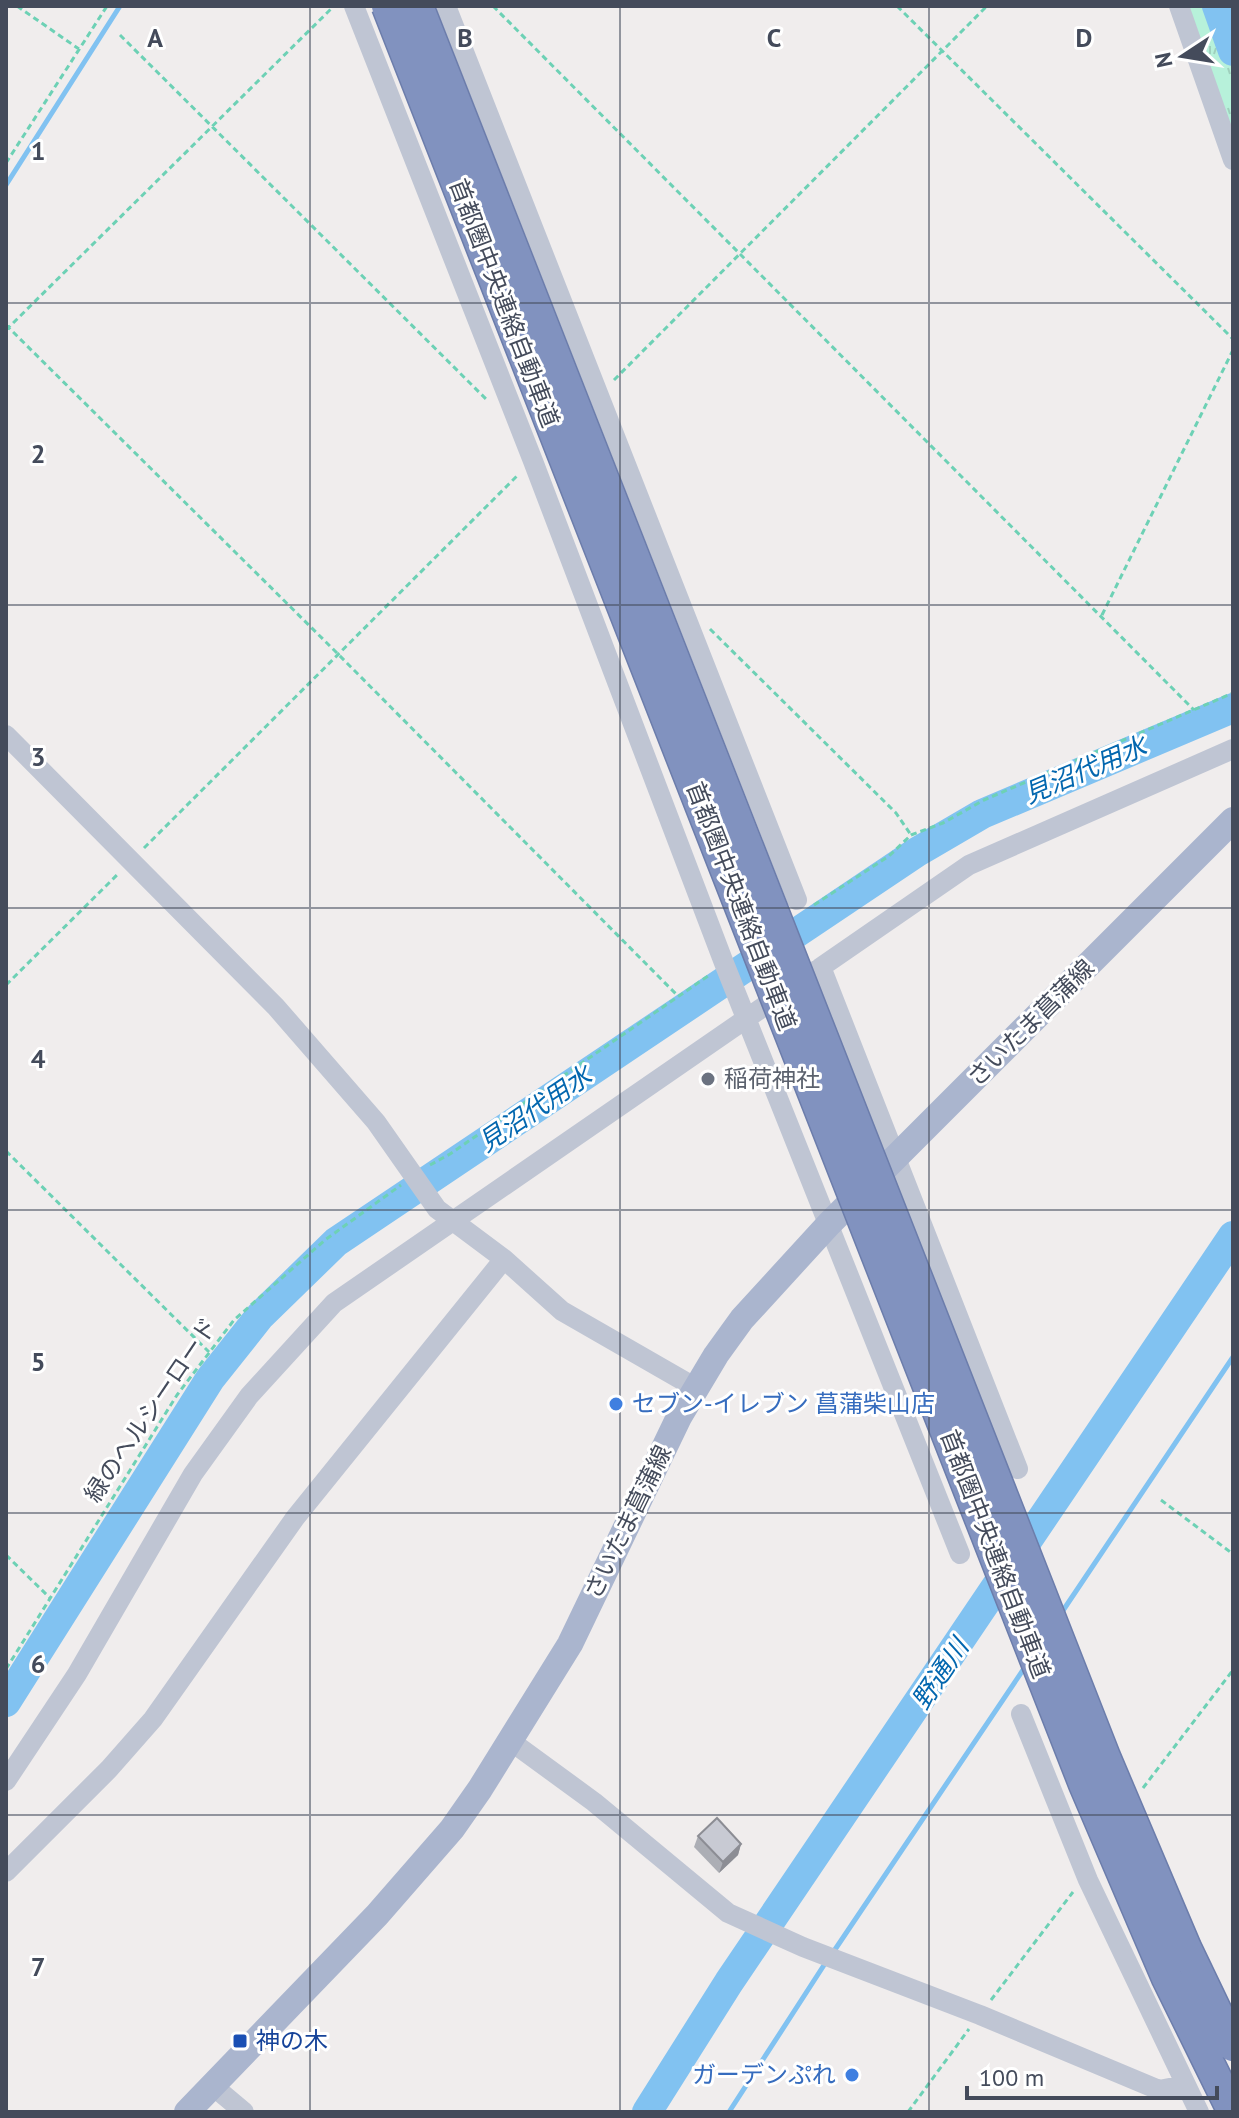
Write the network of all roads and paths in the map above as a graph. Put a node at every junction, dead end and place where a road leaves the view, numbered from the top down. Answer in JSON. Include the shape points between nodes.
{"nodes":[{"id":1,"x":17,"y":6,"type":"edge"},
{"id":2,"x":107,"y":6,"type":"edge"},
{"id":3,"x":334,"y":6,"type":"edge"},
{"id":4,"x":354,"y":6,"type":"edge"},
{"id":5,"x":387,"y":6,"type":"edge"},
{"id":6,"x":418,"y":6,"type":"edge"},
{"id":7,"x":446,"y":6,"type":"edge"},
{"id":8,"x":493,"y":6,"type":"edge"},
{"id":9,"x":897,"y":6,"type":"edge"},
{"id":10,"x":987,"y":6,"type":"edge"},
{"id":11,"x":1179,"y":6,"type":"edge"},
{"id":12,"x":120,"y":35,"type":"dead end"},
{"id":13,"x":79,"y":49,"type":"junction"},
{"id":14,"x":941,"y":51,"type":"junction"},
{"id":15,"x":211,"y":127,"type":"junction"},
{"id":16,"x":503,"y":150,"type":"junction"},
{"id":17,"x":1232,"y":151,"type":"edge"},
{"id":18,"x":6,"y":163,"type":"edge"},
{"id":19,"x":434,"y":209,"type":"junction"},
{"id":20,"x":739,"y":252,"type":"junction"},
{"id":21,"x":7,"y":328,"type":"edge"},
{"id":22,"x":1233,"y":339,"type":"edge"},
{"id":23,"x":1233,"y":350,"type":"edge"},
{"id":24,"x":599,"y":395,"type":"junction"},
{"id":25,"x":513,"y":409,"type":"junction"},
{"id":26,"x":533,"y":461,"type":"junction"},
{"id":27,"x":678,"y":600,"type":"junction"},
{"id":28,"x":1102,"y":615,"type":"junction"},
{"id":29,"x":598,"y":631,"type":"junction"},
{"id":30,"x":338,"y":654,"type":"junction"},
{"id":31,"x":1233,"y":693,"type":"edge"},
{"id":32,"x":1194,"y":710,"type":"junction"},
{"id":33,"x":6,"y":735,"type":"edge"},
{"id":34,"x":1233,"y":749,"type":"edge"},
{"id":35,"x":1233,"y":820,"type":"edge"},
{"id":36,"x":911,"y":835,"type":"junction"},
{"id":37,"x":132,"y":860,"type":"junction"},
{"id":38,"x":803,"y":904,"type":"joint"},
{"id":39,"x":821,"y":967,"type":"junction"},
{"id":40,"x":715,"y":971,"type":"dead end"},
{"id":41,"x":6,"y":985,"type":"edge"},
{"id":42,"x":675,"y":997,"type":"junction"},
{"id":43,"x":747,"y":1017,"type":"junction"},
{"id":44,"x":6,"y":1151,"type":"edge"},
{"id":45,"x":895,"y":1159,"type":"junction"},
{"id":46,"x":416,"y":1177,"type":"junction"},
{"id":47,"x":444,"y":1215,"type":"junction"},
{"id":48,"x":829,"y":1224,"type":"junction"},
{"id":49,"x":504,"y":1259,"type":"junction"},
{"id":50,"x":209,"y":1352,"type":"junction"},
{"id":51,"x":696,"y":1388,"type":"junction"},
{"id":52,"x":1018,"y":1469,"type":"dead end"},
{"id":53,"x":1161,"y":1500,"type":"dead end"},
{"id":54,"x":960,"y":1554,"type":"dead end"},
{"id":55,"x":1233,"y":1554,"type":"edge"},
{"id":56,"x":6,"y":1555,"type":"edge"},
{"id":57,"x":50,"y":1598,"type":"junction"},
{"id":58,"x":6,"y":1669,"type":"edge"},
{"id":59,"x":1233,"y":1670,"type":"edge"},
{"id":60,"x":1021,"y":1714,"type":"dead end"},
{"id":61,"x":512,"y":1742,"type":"junction"},
{"id":62,"x":6,"y":1781,"type":"edge"},
{"id":63,"x":1139,"y":1793,"type":"dead end"},
{"id":64,"x":6,"y":1872,"type":"edge"},
{"id":65,"x":1088,"y":1880,"type":"junction"},
{"id":66,"x":980,"y":2015,"type":"junction"},
{"id":67,"x":1233,"y":2046,"type":"edge"},
{"id":68,"x":1185,"y":2085,"type":"junction"},
{"id":69,"x":213,"y":2086,"type":"junction"},
{"id":70,"x":187,"y":2112,"type":"edge"},
{"id":71,"x":244,"y":2112,"type":"edge"},
{"id":72,"x":908,"y":2112,"type":"edge"},
{"id":73,"x":1199,"y":2112,"type":"edge"},
{"id":74,"x":1233,"y":2112,"type":"edge"}],
"edges":[{"from":1,"to":13,"type":"path"},
{"from":2,"to":13,"type":"path"},
{"from":3,"to":15,"type":"path"},
{"from":4,"to":19,"type":"street"},
{"from":5,"to":74,"type":"highway","name":"首都圏中央連絡自動車道","bridge":true,"via":[[1084,1784],[1167,1978]]},
{"from":6,"to":67,"type":"highway","name":"首都圏中央連絡自動車道","bridge":true,"via":[[1105,1757]]},
{"from":7,"to":16,"type":"street"},
{"from":8,"to":20,"type":"path"},
{"from":9,"to":14,"type":"path"},
{"from":10,"to":14,"type":"path"},
{"from":11,"to":17,"type":"street"},
{"from":12,"to":15,"type":"path"},
{"from":13,"to":18,"type":"path"},
{"from":14,"to":20,"type":"path"},
{"from":14,"to":22,"type":"path"},
{"from":15,"to":21,"type":"path"},
{"from":15,"to":25,"type":"path","via":[[496,408]]},
{"from":16,"to":19,"type":"street"},
{"from":16,"to":24,"type":"street"},
{"from":19,"to":25,"type":"street"},
{"from":20,"to":24,"type":"path"},
{"from":20,"to":28,"type":"path"},
{"from":21,"to":30,"type":"path"},
{"from":23,"to":28,"type":"path"},
{"from":24,"to":26,"type":"street"},
{"from":24,"to":27,"type":"street"},
{"from":25,"to":26,"type":"street"},
{"from":26,"to":29,"type":"street"},
{"from":26,"to":30,"type":"path"},
{"from":27,"to":29,"type":"street"},
{"from":27,"to":36,"type":"path","via":[[896,813]]},
{"from":27,"to":38,"type":"street"},
{"from":28,"to":32,"type":"path"},
{"from":29,"to":43,"type":"street"},
{"from":30,"to":37,"type":"path"},
{"from":30,"to":42,"type":"path"},
{"from":31,"to":32,"type":"path"},
{"from":32,"to":36,"type":"path"},
{"from":33,"to":37,"type":"street"},
{"from":34,"to":39,"type":"street","via":[[969,865]]},
{"from":35,"to":45,"type":"main road","name":"さいたま菖蒲線"},
{"from":36,"to":38,"type":"path","via":[[889,856]]},
{"from":37,"to":41,"type":"path"},
{"from":37,"to":46,"type":"street","via":[[276,1007],[376,1122]]},
{"from":39,"to":43,"type":"street"},
{"from":39,"to":45,"type":"street"},
{"from":40,"to":42,"type":"path","name":"緑のヘルシーロード"},
{"from":42,"to":46,"type":"path","name":"緑のヘルシーロード"},
{"from":43,"to":47,"type":"street"},
{"from":43,"to":48,"type":"street"},
{"from":44,"to":50,"type":"path"},
{"from":45,"to":48,"type":"main road","name":"さいたま菖蒲線"},
{"from":45,"to":52,"type":"street"},
{"from":46,"to":47,"type":"street"},
{"from":46,"to":50,"type":"path","name":"緑のヘルシーロード","via":[[325,1240],[234,1320]]},
{"from":47,"to":49,"type":"street"},
{"from":47,"to":62,"type":"street","via":[[334,1303],[249,1396],[193,1474],[77,1674]]},
{"from":48,"to":51,"type":"main road","name":"さいたま菖蒲線","via":[[742,1319]]},
{"from":48,"to":54,"type":"street"},
{"from":49,"to":51,"type":"street","via":[[562,1311]]},
{"from":49,"to":64,"type":"street","via":[[295,1518],[153,1719]]},
{"from":50,"to":57,"type":"path","name":"緑のヘルシーロード"},
{"from":51,"to":61,"type":"main road","name":"さいたま菖蒲線","via":[[570,1644]]},
{"from":53,"to":55,"type":"path"},
{"from":56,"to":57,"type":"path"},
{"from":57,"to":58,"type":"path","name":"緑のヘルシーロード"},
{"from":59,"to":63,"type":"path"},
{"from":60,"to":65,"type":"street"},
{"from":61,"to":66,"type":"street","via":[[735,1917]]},
{"from":61,"to":69,"type":"main road","name":"さいたま菖蒲線","via":[[420,1868]]},
{"from":65,"to":66,"type":"path","via":[[1068,1895]]},
{"from":65,"to":68,"type":"street"},
{"from":66,"to":68,"type":"street","via":[[1159,2090]]},
{"from":66,"to":72,"type":"path"},
{"from":68,"to":73,"type":"street"},
{"from":69,"to":70,"type":"main road","name":"さいたま菖蒲線"},
{"from":69,"to":71,"type":"street"}]}
